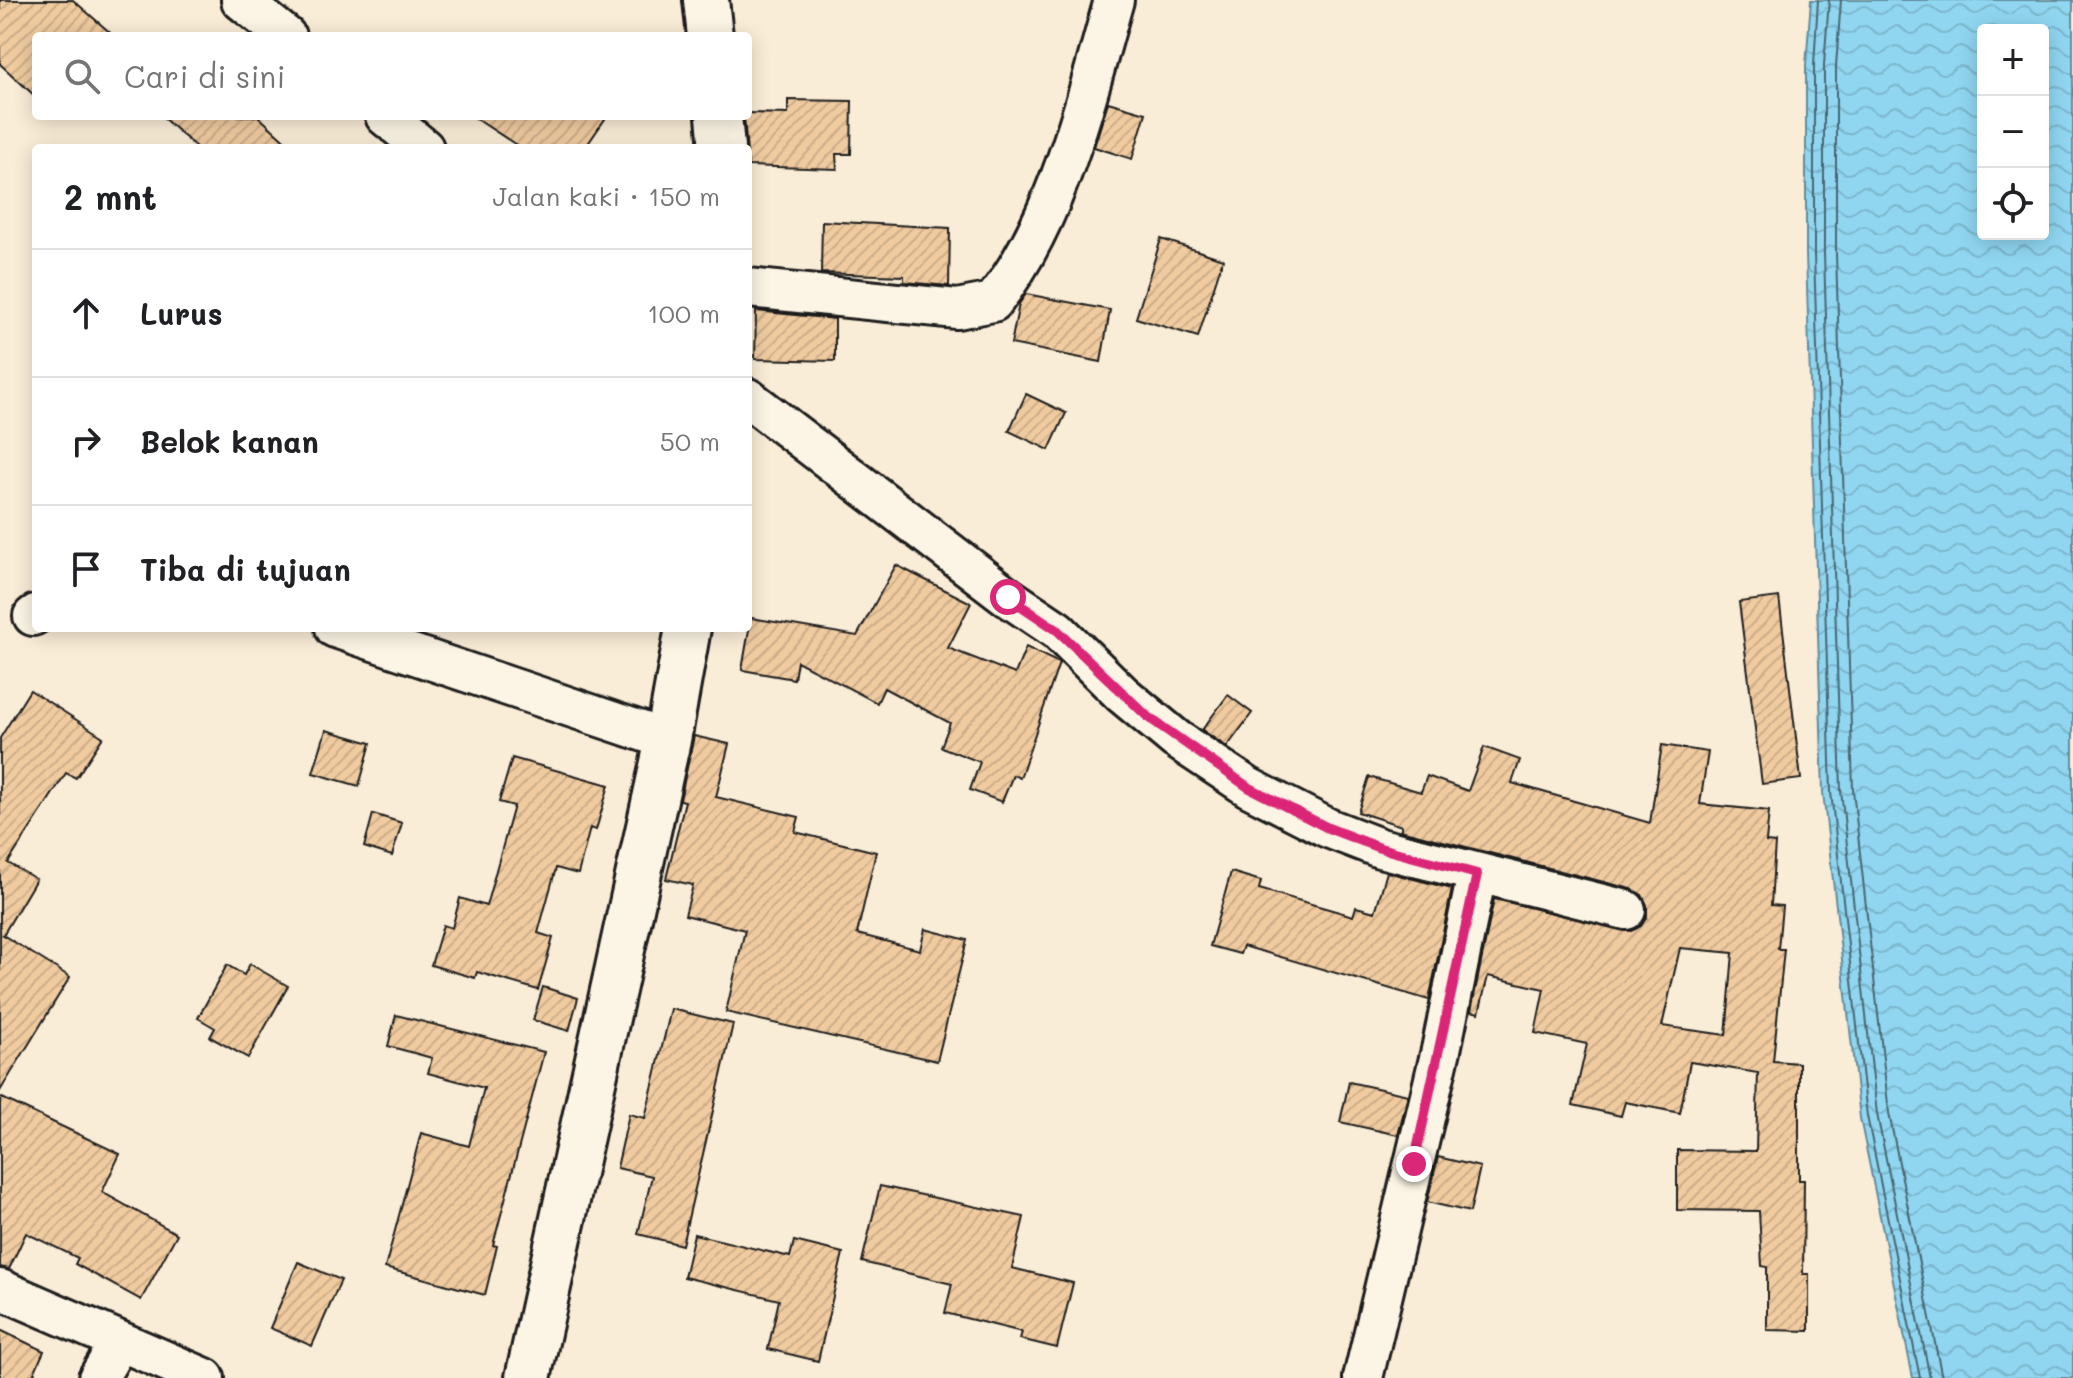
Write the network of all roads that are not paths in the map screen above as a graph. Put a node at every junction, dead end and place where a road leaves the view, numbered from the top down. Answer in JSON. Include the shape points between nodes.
{"nodes":[{"id":1,"x":241,"y":0,"type":"edge"},
{"id":2,"x":706,"y":0,"type":"edge"},
{"id":3,"x":1114,"y":0,"type":"edge"},
{"id":4,"x":281,"y":32,"type":"edge"},
{"id":5,"x":710,"y":32,"type":"edge"},
{"id":6,"x":390,"y":120,"type":"edge"},
{"id":7,"x":719,"y":120,"type":"edge"},
{"id":8,"x":419,"y":144,"type":"edge"},
{"id":9,"x":722,"y":144,"type":"edge"},
{"id":10,"x":752,"y":288,"type":"edge"},
{"id":11,"x":752,"y":401,"type":"edge"},
{"id":12,"x":347,"y":632,"type":"edge"},
{"id":13,"x":687,"y":632,"type":"edge"},
{"id":14,"x":668,"y":740,"type":"junction"},
{"id":15,"x":1477,"y":874,"type":"junction"},
{"id":16,"x":1626,"y":910,"type":"dead end"},
{"id":17,"x":0,"y":1289,"type":"edge"},
{"id":18,"x":119,"y":1343,"type":"junction"},
{"id":19,"x":98,"y":1378,"type":"edge"},
{"id":20,"x":205,"y":1378,"type":"edge"},
{"id":21,"x":528,"y":1378,"type":"edge"},
{"id":22,"x":1363,"y":1378,"type":"edge"}],
"edges":[{"from":1,"to":4,"type":"street"},
{"from":2,"to":5,"type":"highway"},
{"from":3,"to":10,"type":"street","via":[[1051,204],[1015,275],[993,302],[957,309]]},
{"from":6,"to":8,"type":"street"},
{"from":7,"to":9,"type":"highway"},
{"from":11,"to":15,"type":"street","via":[[1057,630],[1167,732],[1248,787],[1380,848]]},
{"from":12,"to":14,"type":"street"},
{"from":13,"to":14,"type":"highway"},
{"from":14,"to":21,"type":"highway"},
{"from":15,"to":16,"type":"street"},
{"from":15,"to":22,"type":"street"},
{"from":17,"to":18,"type":"street"},
{"from":18,"to":19,"type":"street"},
{"from":18,"to":20,"type":"street"}]}
